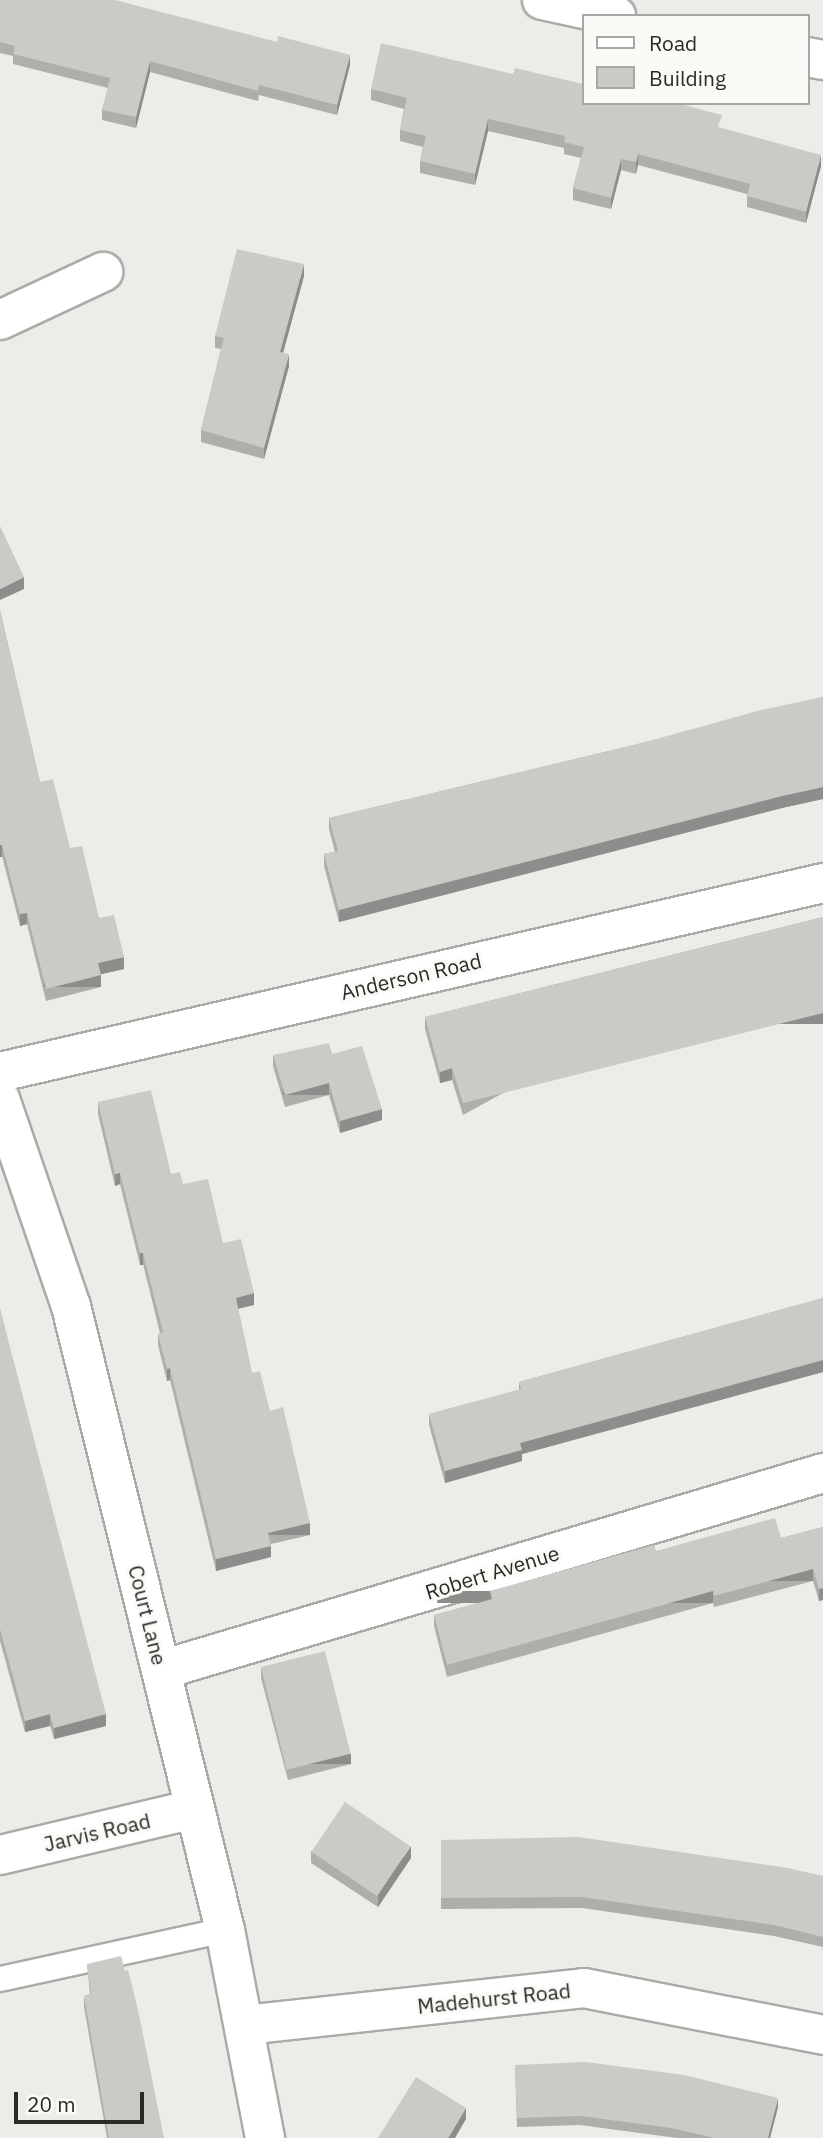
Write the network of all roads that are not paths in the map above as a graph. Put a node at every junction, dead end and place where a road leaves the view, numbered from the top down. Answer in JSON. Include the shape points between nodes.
{"nodes":[{"id":1,"x":542,"y":0,"type":"edge"},
{"id":2,"x":607,"y":14,"type":"edge"},
{"id":3,"x":103,"y":272,"type":"dead end"},
{"id":4,"x":0,"y":320,"type":"edge"},
{"id":5,"x":823,"y":883,"type":"edge"},
{"id":6,"x":0,"y":1072,"type":"edge"},
{"id":7,"x":0,"y":1099,"type":"edge"},
{"id":8,"x":823,"y":1473,"type":"edge"},
{"id":9,"x":161,"y":1670,"type":"junction"},
{"id":10,"x":194,"y":1810,"type":"junction"},
{"id":11,"x":0,"y":1855,"type":"edge"},
{"id":12,"x":225,"y":1930,"type":"junction"},
{"id":13,"x":0,"y":1979,"type":"edge"},
{"id":14,"x":245,"y":2025,"type":"junction"},
{"id":15,"x":823,"y":2035,"type":"edge"},
{"id":16,"x":265,"y":2138,"type":"edge"}],
"edges":[{"from":1,"to":2,"type":"street"},
{"from":3,"to":4,"type":"street"},
{"from":5,"to":6,"type":"street","name":"Anderson Road"},
{"from":7,"to":9,"type":"street","name":"Court Lane","via":[[71,1306]]},
{"from":8,"to":9,"type":"street","name":"Robert Avenue"},
{"from":9,"to":10,"type":"street","name":"Court Lane"},
{"from":10,"to":11,"type":"street","name":"Jarvis Road"},
{"from":10,"to":12,"type":"street","name":"Court Lane"},
{"from":12,"to":13,"type":"lane"},
{"from":12,"to":14,"type":"street","name":"Court Lane"},
{"from":14,"to":15,"type":"street","name":"Madehurst Road","via":[[584,1989]]},
{"from":14,"to":16,"type":"street","name":"Court Lane"}]}
